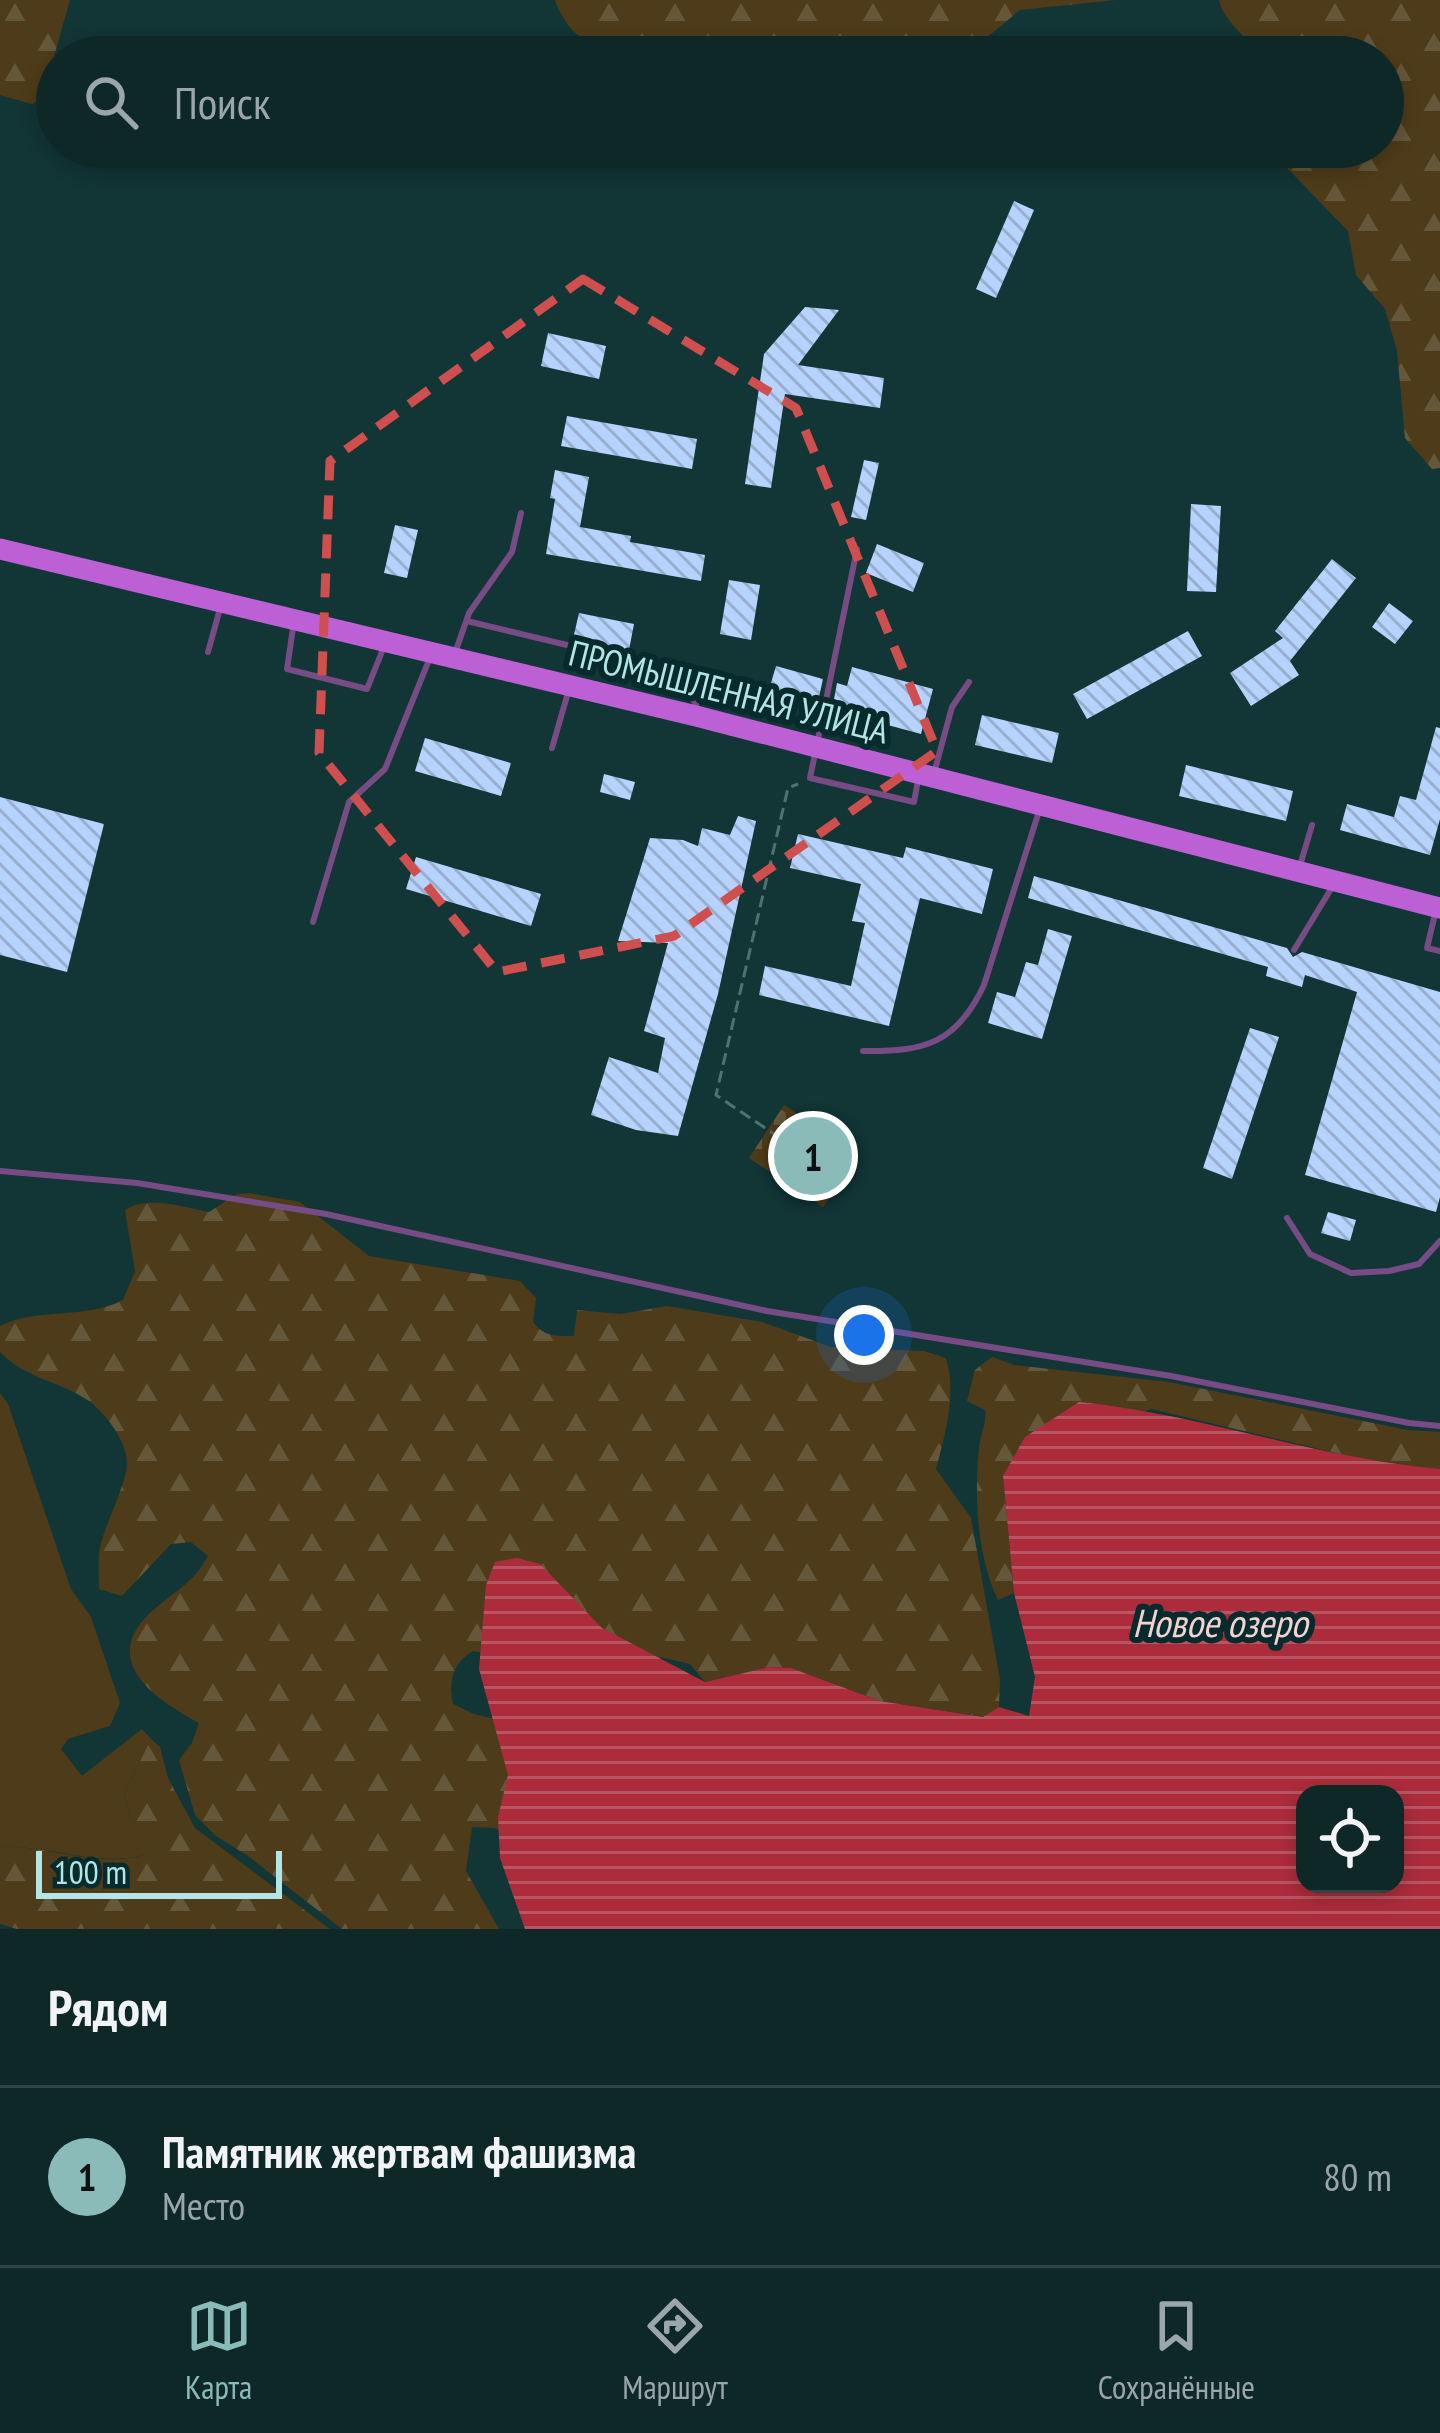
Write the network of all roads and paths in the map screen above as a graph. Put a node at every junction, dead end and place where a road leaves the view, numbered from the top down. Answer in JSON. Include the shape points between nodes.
{"nodes":[{"id":1,"x":521,"y":513,"type":"dead end"},
{"id":2,"x":0,"y":549,"type":"edge"},
{"id":3,"x":857,"y":549,"type":"dead end"},
{"id":4,"x":221,"y":601,"type":"junction"},
{"id":5,"x":295,"y":618,"type":"junction"},
{"id":6,"x":466,"y":621,"type":"junction"},
{"id":7,"x":387,"y":640,"type":"junction"},
{"id":8,"x":208,"y":652,"type":"dead end"},
{"id":9,"x":444,"y":654,"type":"junction"},
{"id":10,"x":969,"y":682,"type":"dead end"},
{"id":11,"x":571,"y":685,"type":"junction"},
{"id":12,"x":696,"y":716,"type":"junction"},
{"id":13,"x":817,"y":747,"type":"junction"},
{"id":14,"x":552,"y":748,"type":"dead end"},
{"id":15,"x":926,"y":775,"type":"junction"},
{"id":16,"x":810,"y":778,"type":"junction"},
{"id":17,"x":1041,"y":804,"type":"junction"},
{"id":18,"x":1312,"y":825,"type":"dead end"},
{"id":19,"x":1298,"y":872,"type":"junction"},
{"id":20,"x":1336,"y":881,"type":"junction"},
{"id":21,"x":1438,"y":907,"type":"edge"},
{"id":22,"x":313,"y":922,"type":"dead end"},
{"id":23,"x":1294,"y":950,"type":"dead end"},
{"id":24,"x":1440,"y":951,"type":"edge"},
{"id":25,"x":863,"y":1051,"type":"dead end"},
{"id":26,"x":795,"y":1148,"type":"dead end"},
{"id":27,"x":0,"y":1172,"type":"edge"},
{"id":28,"x":1287,"y":1218,"type":"dead end"},
{"id":29,"x":1440,"y":1241,"type":"edge"},
{"id":30,"x":1440,"y":1426,"type":"edge"}],
"edges":[{"from":1,"to":6,"type":"lane","via":[[512,552]]},
{"from":2,"to":4,"type":"main road","name":"ПРОМЫШЛЕННАЯ УЛИЦА"},
{"from":3,"to":13,"type":"lane"},
{"from":4,"to":5,"type":"main road","name":"ПРОМЫШЛЕННАЯ УЛИЦА"},
{"from":4,"to":8,"type":"lane"},
{"from":5,"to":7,"type":"main road","name":"ПРОМЫШЛЕННАЯ УЛИЦА"},
{"from":5,"to":7,"type":"lane","via":[[287,669],[346,684],[367,689]]},
{"from":6,"to":9,"type":"lane"},
{"from":6,"to":12,"type":"lane","via":[[642,663],[683,686]]},
{"from":7,"to":9,"type":"main road","name":"ПРОМЫШЛЕННАЯ УЛИЦА"},
{"from":9,"to":11,"type":"main road","name":"ПРОМЫШЛЕННАЯ УЛИЦА"},
{"from":9,"to":22,"type":"lane","via":[[385,769],[349,802]]},
{"from":10,"to":15,"type":"lane"},
{"from":11,"to":12,"type":"main road","name":"ПРОМЫШЛЕННАЯ УЛИЦА"},
{"from":11,"to":14,"type":"lane"},
{"from":12,"to":13,"type":"main road","name":"ПРОМЫШЛЕННАЯ УЛИЦА"},
{"from":13,"to":15,"type":"main road","name":"ПРОМЫШЛЕННАЯ УЛИЦА"},
{"from":13,"to":16,"type":"lane"},
{"from":15,"to":16,"type":"lane","via":[[914,802]]},
{"from":15,"to":17,"type":"main road","name":"ПРОМЫШЛЕННАЯ УЛИЦА"},
{"from":16,"to":26,"type":"path","via":[[788,788],[716,1095]]},
{"from":17,"to":19,"type":"main road","name":"ПРОМЫШЛЕННАЯ УЛИЦА"},
{"from":17,"to":25,"type":"lane","via":[[971,1013],[934,1042]]},
{"from":18,"to":19,"type":"lane"},
{"from":19,"to":20,"type":"main road","name":"ПРОМЫШЛЕННАЯ УЛИЦА"},
{"from":20,"to":21,"type":"main road","name":"ПРОМЫШЛЕННАЯ УЛИЦА"},
{"from":20,"to":23,"type":"lane"},
{"from":21,"to":24,"type":"lane","via":[[1426,948]]},
{"from":27,"to":30,"type":"lane","via":[[137,1183],[326,1214],[767,1311]]},
{"from":28,"to":29,"type":"lane","via":[[1310,1254],[1351,1273],[1419,1264]]}]}
